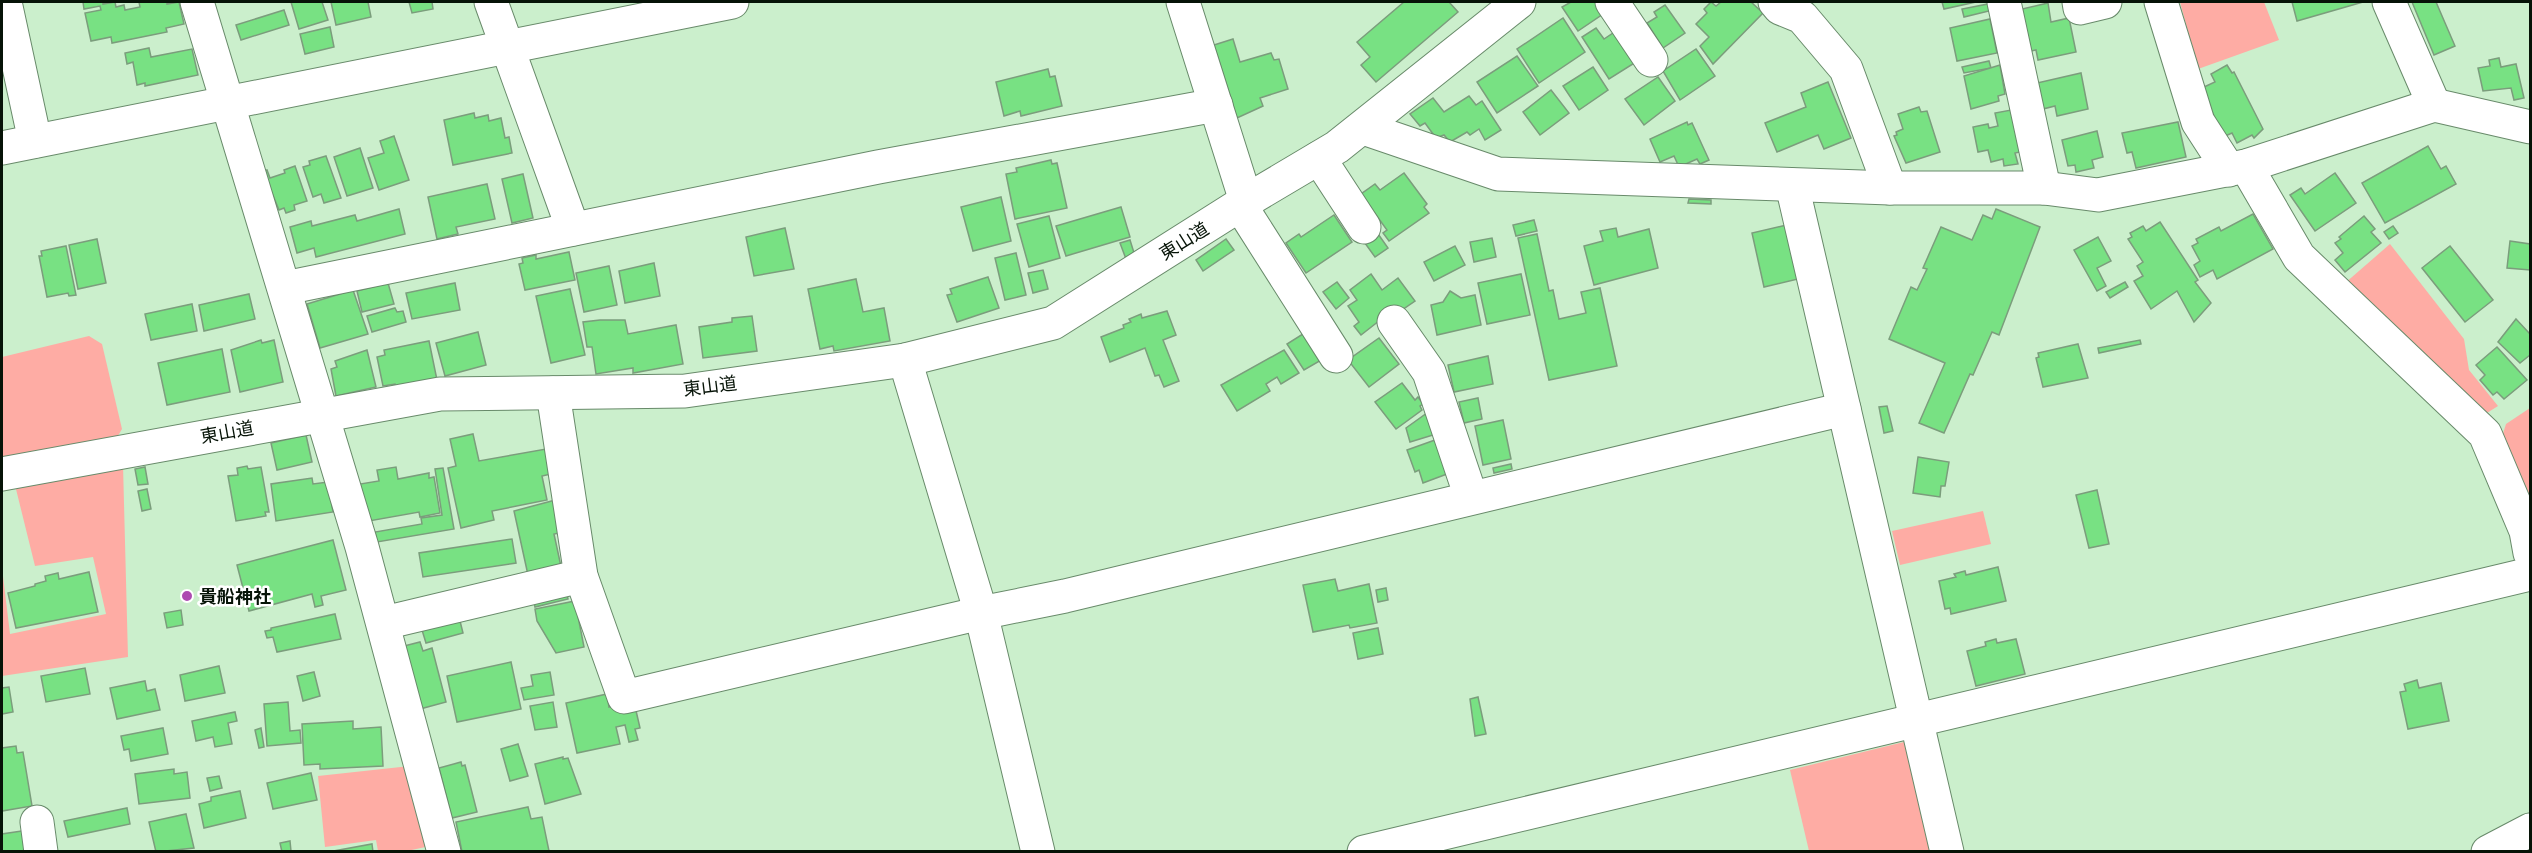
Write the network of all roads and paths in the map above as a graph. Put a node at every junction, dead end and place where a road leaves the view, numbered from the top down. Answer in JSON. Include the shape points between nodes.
{"nodes":[{"id":1,"x":5,"y":2,"type":"edge"},
{"id":2,"x":197,"y":2,"type":"edge"},
{"id":3,"x":491,"y":2,"type":"edge"},
{"id":4,"x":732,"y":2,"type":"edge"},
{"id":5,"x":1183,"y":2,"type":"edge"},
{"id":6,"x":1519,"y":2,"type":"edge"},
{"id":7,"x":1612,"y":2,"type":"edge"},
{"id":8,"x":1775,"y":2,"type":"edge"},
{"id":9,"x":2004,"y":2,"type":"edge"},
{"id":10,"x":2079,"y":2,"type":"edge"},
{"id":11,"x":2104,"y":2,"type":"edge"},
{"id":12,"x":2161,"y":2,"type":"edge"},
{"id":13,"x":2389,"y":2,"type":"edge"},
{"id":14,"x":506,"y":46,"type":"junction"},
{"id":15,"x":1652,"y":60,"type":"dead end"},
{"id":16,"x":228,"y":104,"type":"junction"},
{"id":17,"x":1216,"y":105,"type":"junction"},
{"id":18,"x":2434,"y":105,"type":"junction"},
{"id":19,"x":2530,"y":127,"type":"edge"},
{"id":20,"x":1363,"y":128,"type":"junction"},
{"id":21,"x":35,"y":141,"type":"junction"},
{"id":22,"x":2,"y":148,"type":"edge"},
{"id":23,"x":1318,"y":158,"type":"junction"},
{"id":24,"x":2237,"y":168,"type":"junction"},
{"id":25,"x":1792,"y":185,"type":"junction"},
{"id":26,"x":1890,"y":188,"type":"junction"},
{"id":27,"x":2044,"y":188,"type":"junction"},
{"id":28,"x":1246,"y":201,"type":"junction"},
{"id":29,"x":1364,"y":227,"type":"dead end"},
{"id":30,"x":573,"y":229,"type":"junction"},
{"id":31,"x":285,"y":288,"type":"junction"},
{"id":32,"x":1394,"y":322,"type":"dead end"},
{"id":33,"x":1336,"y":356,"type":"dead end"},
{"id":34,"x":905,"y":360,"type":"junction"},
{"id":35,"x":553,"y":393,"type":"junction"},
{"id":36,"x":1844,"y":409,"type":"junction"},
{"id":37,"x":323,"y":415,"type":"junction"},
{"id":38,"x":2,"y":474,"type":"edge"},
{"id":39,"x":1471,"y":497,"type":"junction"},
{"id":40,"x":2530,"y":553,"type":"edge"},
{"id":41,"x":2530,"y":574,"type":"edge"},
{"id":42,"x":581,"y":576,"type":"junction"},
{"id":43,"x":981,"y":613,"type":"junction"},
{"id":44,"x":384,"y":623,"type":"junction"},
{"id":45,"x":1917,"y":721,"type":"junction"},
{"id":46,"x":2530,"y":830,"type":"edge"},
{"id":47,"x":444,"y":852,"type":"edge"},
{"id":48,"x":1038,"y":852,"type":"edge"},
{"id":49,"x":1364,"y":852,"type":"edge"},
{"id":50,"x":1947,"y":852,"type":"edge"},
{"id":51,"x":2488,"y":852,"type":"edge"}],
"edges":[{"from":1,"to":21,"type":"street"},
{"from":2,"to":16,"type":"street"},
{"from":3,"to":14,"type":"street"},
{"from":4,"to":14,"type":"street"},
{"from":5,"to":17,"type":"street"},
{"from":6,"to":20,"type":"street","name":"東山道"},
{"from":7,"to":15,"type":"street"},
{"from":8,"to":26,"type":"street","via":[[1802,17],[1846,69]]},
{"from":9,"to":27,"type":"street"},
{"from":10,"to":11,"type":"street","via":[[2080,8]]},
{"from":12,"to":24,"type":"street","via":[[2198,122]]},
{"from":13,"to":18,"type":"street"},
{"from":14,"to":16,"type":"street"},
{"from":14,"to":30,"type":"street"},
{"from":16,"to":21,"type":"street"},
{"from":16,"to":31,"type":"street"},
{"from":17,"to":28,"type":"street"},
{"from":17,"to":30,"type":"street","via":[[878,167]]},
{"from":18,"to":19,"type":"street"},
{"from":18,"to":24,"type":"street"},
{"from":20,"to":23,"type":"street","name":"東山道"},
{"from":20,"to":25,"type":"street","via":[[1498,174]]},
{"from":21,"to":22,"type":"street"},
{"from":23,"to":28,"type":"street","name":"東山道"},
{"from":23,"to":29,"type":"street"},
{"from":24,"to":27,"type":"street","via":[[2098,195]]},
{"from":24,"to":40,"type":"street","via":[[2299,257],[2485,434],[2526,531]]},
{"from":25,"to":26,"type":"street"},
{"from":25,"to":36,"type":"street"},
{"from":26,"to":27,"type":"street"},
{"from":28,"to":33,"type":"street","via":[[1247,216]]},
{"from":28,"to":34,"type":"street","name":"東山道","via":[[1053,323]]},
{"from":30,"to":31,"type":"street"},
{"from":31,"to":37,"type":"street"},
{"from":32,"to":39,"type":"street","via":[[1429,372]]},
{"from":34,"to":35,"type":"street","name":"東山道","via":[[685,390]]},
{"from":34,"to":43,"type":"street"},
{"from":35,"to":37,"type":"street","name":"東山道","via":[[440,394]]},
{"from":35,"to":42,"type":"street"},
{"from":36,"to":39,"type":"street"},
{"from":36,"to":45,"type":"street"},
{"from":37,"to":38,"type":"street","name":"東山道"},
{"from":37,"to":44,"type":"street"},
{"from":39,"to":43,"type":"street"},
{"from":41,"to":45,"type":"street"},
{"from":42,"to":43,"type":"street","via":[[624,697]]},
{"from":42,"to":44,"type":"street"},
{"from":43,"to":48,"type":"street"},
{"from":44,"to":47,"type":"street"},
{"from":45,"to":49,"type":"street"},
{"from":45,"to":50,"type":"street"},
{"from":46,"to":51,"type":"street"}]}
